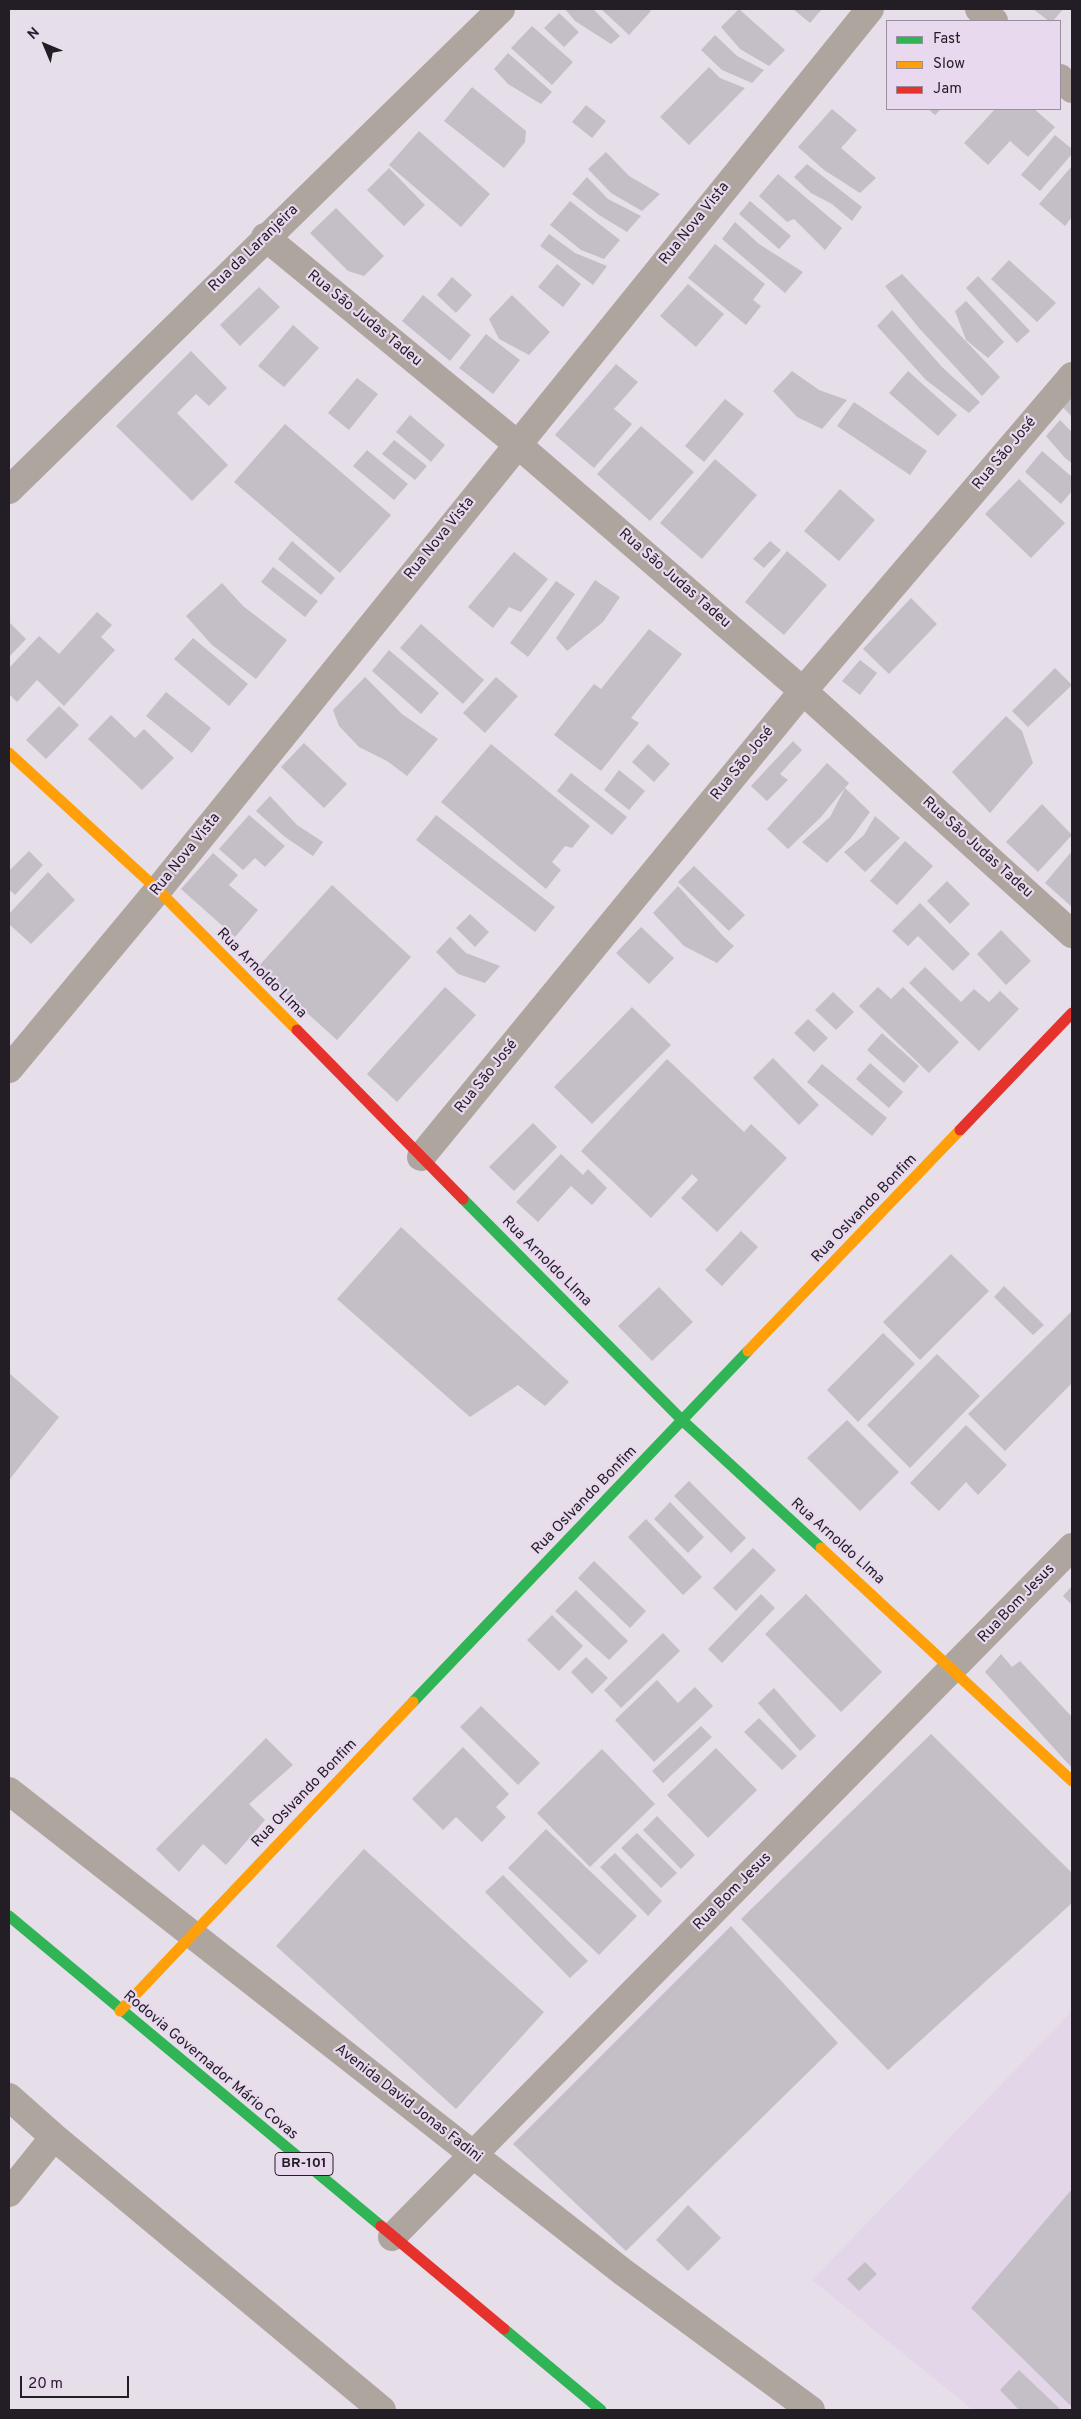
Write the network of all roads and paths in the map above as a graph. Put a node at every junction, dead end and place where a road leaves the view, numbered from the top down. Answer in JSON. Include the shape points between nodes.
{"nodes":[{"id":1,"x":501,"y":9,"type":"edge"},
{"id":2,"x":870,"y":9,"type":"edge"},
{"id":3,"x":979,"y":9,"type":"edge"},
{"id":4,"x":993,"y":20,"type":"edge"},
{"id":5,"x":1061,"y":79,"type":"edge"},
{"id":6,"x":1072,"y":89,"type":"edge"},
{"id":7,"x":265,"y":238,"type":"junction"},
{"id":8,"x":1072,"y":376,"type":"edge"},
{"id":9,"x":517,"y":444,"type":"junction"},
{"id":10,"x":9,"y":490,"type":"edge"},
{"id":11,"x":803,"y":691,"type":"junction"},
{"id":12,"x":9,"y":753,"type":"edge"},
{"id":13,"x":158,"y":890,"type":"junction"},
{"id":14,"x":1072,"y":934,"type":"edge"},
{"id":15,"x":1072,"y":1013,"type":"edge"},
{"id":16,"x":9,"y":1068,"type":"edge"},
{"id":17,"x":421,"y":1157,"type":"junction"},
{"id":18,"x":683,"y":1421,"type":"junction"},
{"id":19,"x":1072,"y":1547,"type":"edge"},
{"id":20,"x":954,"y":1669,"type":"junction"},
{"id":21,"x":1072,"y":1780,"type":"edge"},
{"id":22,"x":9,"y":1791,"type":"edge"},
{"id":23,"x":9,"y":1916,"type":"edge"},
{"id":24,"x":191,"y":1934,"type":"junction"},
{"id":25,"x":120,"y":2011,"type":"junction"},
{"id":26,"x":9,"y":2097,"type":"edge"},
{"id":27,"x":54,"y":2137,"type":"junction"},
{"id":28,"x":472,"y":2154,"type":"junction"},
{"id":29,"x":9,"y":2192,"type":"edge"},
{"id":30,"x":392,"y":2237,"type":"junction"},
{"id":31,"x":382,"y":2410,"type":"edge"},
{"id":32,"x":601,"y":2410,"type":"edge"},
{"id":33,"x":811,"y":2410,"type":"edge"}],
"edges":[{"from":1,"to":7,"type":"street","name":"Rua da Laranjeira"},
{"from":2,"to":9,"type":"street","name":"Rua Nova Vista"},
{"from":3,"to":4,"type":"street"},
{"from":5,"to":6,"type":"street"},
{"from":7,"to":9,"type":"street","name":"Rua São Judas Tadeu"},
{"from":7,"to":10,"type":"street","name":"Rua da Laranjeira"},
{"from":8,"to":11,"type":"street","name":"Rua São José"},
{"from":9,"to":11,"type":"street","name":"Rua São Judas Tadeu"},
{"from":9,"to":13,"type":"street","name":"Rua Nova Vista"},
{"from":11,"to":14,"type":"street","name":"Rua São Judas Tadeu"},
{"from":11,"to":17,"type":"street","name":"Rua São José"},
{"from":12,"to":13,"type":"main road","name":"Rua Arnoldo LIma"},
{"from":13,"to":16,"type":"street","name":"Rua Nova Vista"},
{"from":13,"to":17,"type":"main road","name":"Rua Arnoldo LIma"},
{"from":15,"to":18,"type":"main road","name":"Rua Oslvando Bonfim"},
{"from":17,"to":18,"type":"main road","name":"Rua Arnoldo LIma"},
{"from":18,"to":20,"type":"main road","name":"Rua Arnoldo LIma"},
{"from":18,"to":24,"type":"main road","name":"Rua Oslvando Bonfim"},
{"from":19,"to":20,"type":"street","name":"Rua Bom Jesus"},
{"from":20,"to":21,"type":"main road","name":"Rua Arnoldo LIma"},
{"from":20,"to":28,"type":"street","name":"Rua Bom Jesus"},
{"from":22,"to":24,"type":"street","name":"Avenida David Jonas Fadini"},
{"from":23,"to":25,"type":"main road","name":"Rodovia Governador Mário Covas","number":"BR-101"},
{"from":24,"to":25,"type":"main road","name":"Rua Oslvando Bonfim"},
{"from":24,"to":28,"type":"street","name":"Avenida David Jonas Fadini"},
{"from":25,"to":30,"type":"main road","name":"Rodovia Governador Mário Covas","number":"BR-101"},
{"from":26,"to":27,"type":"street"},
{"from":27,"to":29,"type":"street"},
{"from":27,"to":31,"type":"street"},
{"from":28,"to":30,"type":"street","name":"Rua Bom Jesus"},
{"from":28,"to":33,"type":"street","name":"Avenida David Jonas Fadini","via":[[623,2272]]},
{"from":30,"to":32,"type":"main road","name":"Rodovia Governador Mário Covas","number":"BR-101"}]}
